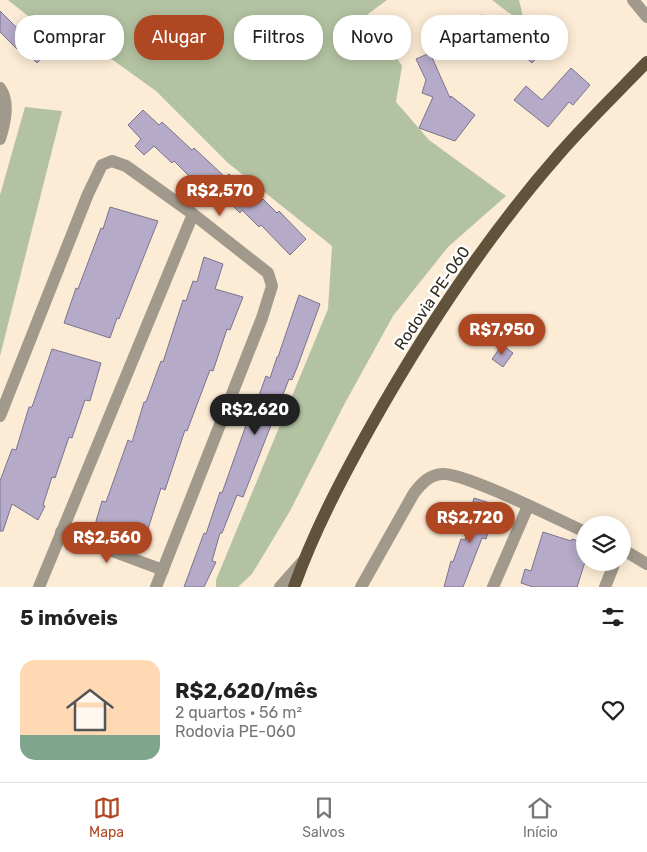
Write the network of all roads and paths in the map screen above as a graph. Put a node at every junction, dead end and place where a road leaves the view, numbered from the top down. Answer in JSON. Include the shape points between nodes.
{"nodes":[{"id":1,"x":633,"y":0,"type":"edge"},
{"id":2,"x":647,"y":17,"type":"edge"},
{"id":3,"x":647,"y":62,"type":"edge"},
{"id":4,"x":0,"y":88,"type":"edge"},
{"id":5,"x":0,"y":139,"type":"edge"},
{"id":6,"x":194,"y":214,"type":"junction"},
{"id":7,"x":0,"y":416,"type":"edge"},
{"id":8,"x":528,"y":506,"type":"junction"},
{"id":9,"x":576,"y":528,"type":"edge"},
{"id":10,"x":60,"y":532,"type":"junction"},
{"id":11,"x":631,"y":554,"type":"edge"},
{"id":12,"x":304,"y":560,"type":"junction"},
{"id":13,"x":647,"y":564,"type":"edge"},
{"id":14,"x":163,"y":570,"type":"junction"},
{"id":15,"x":611,"y":571,"type":"edge"},
{"id":16,"x":39,"y":587,"type":"edge"},
{"id":17,"x":156,"y":587,"type":"edge"},
{"id":18,"x":280,"y":587,"type":"edge"},
{"id":19,"x":294,"y":587,"type":"edge"},
{"id":20,"x":361,"y":587,"type":"edge"},
{"id":21,"x":493,"y":587,"type":"edge"},
{"id":22,"x":605,"y":587,"type":"edge"}],
"edges":[{"from":1,"to":2,"type":"street"},
{"from":3,"to":12,"type":"main road","name":"Rodovia PE-060","via":[[559,154],[466,273],[395,383],[354,456]]},
{"from":4,"to":5,"type":"street","via":[[5,111]]},
{"from":6,"to":7,"type":"street","via":[[126,166],[112,161],[99,169]]},
{"from":6,"to":10,"type":"street"},
{"from":6,"to":14,"type":"street","via":[[264,268],[272,286]]},
{"from":8,"to":9,"type":"street"},
{"from":8,"to":20,"type":"street","via":[[458,476],[442,474],[428,478],[410,501]]},
{"from":8,"to":21,"type":"street"},
{"from":10,"to":14,"type":"street"},
{"from":10,"to":16,"type":"street"},
{"from":11,"to":13,"type":"street"},
{"from":12,"to":18,"type":"street"},
{"from":12,"to":19,"type":"main road","name":"Rodovia PE-060"},
{"from":14,"to":17,"type":"street"},
{"from":15,"to":22,"type":"street"}]}
